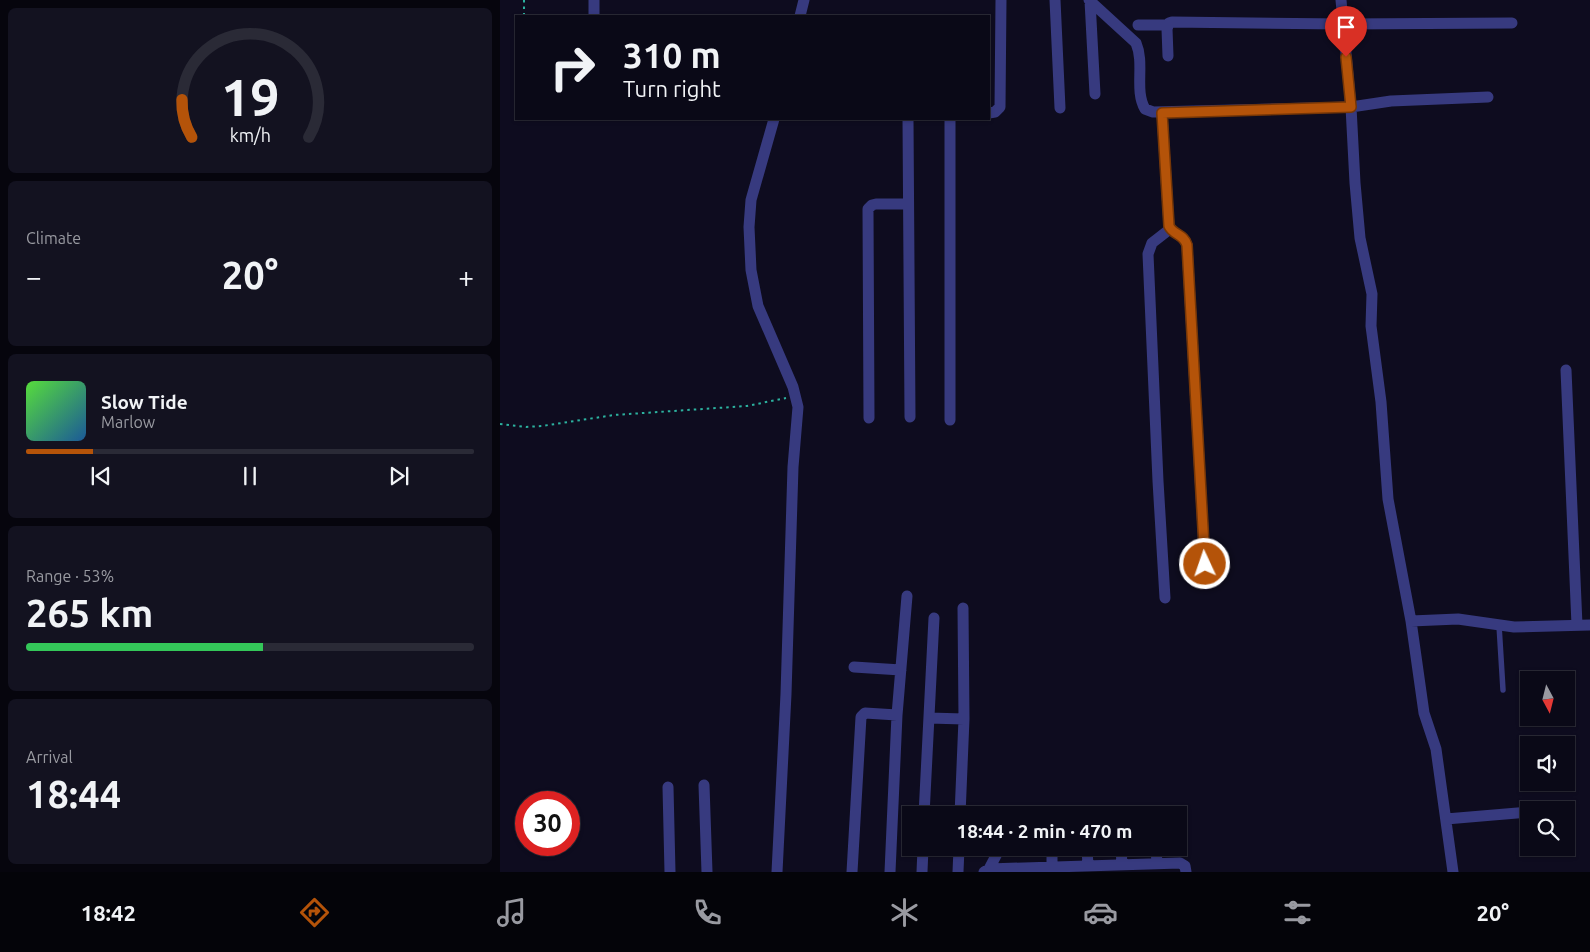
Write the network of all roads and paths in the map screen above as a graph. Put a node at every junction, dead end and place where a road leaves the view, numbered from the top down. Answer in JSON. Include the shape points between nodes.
{"nodes":[{"id":1,"x":524,"y":0,"type":"edge"},
{"id":2,"x":594,"y":0,"type":"edge"},
{"id":3,"x":804,"y":0,"type":"edge"},
{"id":4,"x":1001,"y":0,"type":"edge"},
{"id":5,"x":1055,"y":0,"type":"edge"},
{"id":6,"x":1090,"y":0,"type":"edge"},
{"id":7,"x":1341,"y":0,"type":"edge"},
{"id":8,"x":524,"y":15,"type":"edge"},
{"id":9,"x":594,"y":15,"type":"edge"},
{"id":10,"x":800,"y":15,"type":"edge"},
{"id":11,"x":1512,"y":23,"type":"dead end"},
{"id":12,"x":1343,"y":24,"type":"junction"},
{"id":13,"x":1138,"y":25,"type":"dead end"},
{"id":14,"x":1168,"y":25,"type":"junction"},
{"id":15,"x":1168,"y":56,"type":"dead end"},
{"id":16,"x":1095,"y":94,"type":"dead end"},
{"id":17,"x":1488,"y":97,"type":"dead end"},
{"id":18,"x":1351,"y":107,"type":"junction"},
{"id":19,"x":1060,"y":108,"type":"dead end"},
{"id":20,"x":990,"y":113,"type":"edge"},
{"id":21,"x":1162,"y":113,"type":"junction"},
{"id":22,"x":774,"y":120,"type":"edge"},
{"id":23,"x":908,"y":120,"type":"edge"},
{"id":24,"x":950,"y":120,"type":"edge"},
{"id":25,"x":908,"y":204,"type":"junction"},
{"id":26,"x":1170,"y":229,"type":"junction"},
{"id":27,"x":1566,"y":370,"type":"dead end"},
{"id":28,"x":796,"y":395,"type":"junction"},
{"id":29,"x":910,"y":417,"type":"dead end"},
{"id":30,"x":869,"y":418,"type":"dead end"},
{"id":31,"x":950,"y":420,"type":"dead end"},
{"id":32,"x":500,"y":424,"type":"edge"},
{"id":33,"x":1206,"y":584,"type":"dead end"},
{"id":34,"x":907,"y":596,"type":"dead end"},
{"id":35,"x":1166,"y":598,"type":"dead end"},
{"id":36,"x":963,"y":608,"type":"dead end"},
{"id":37,"x":934,"y":618,"type":"dead end"},
{"id":38,"x":1411,"y":621,"type":"junction"},
{"id":39,"x":1577,"y":625,"type":"junction"},
{"id":40,"x":1590,"y":625,"type":"edge"},
{"id":41,"x":1499,"y":626,"type":"junction"},
{"id":42,"x":854,"y":667,"type":"dead end"},
{"id":43,"x":901,"y":670,"type":"junction"},
{"id":44,"x":1502,"y":690,"type":"dead end"},
{"id":45,"x":897,"y":715,"type":"junction"},
{"id":46,"x":928,"y":718,"type":"junction"},
{"id":47,"x":964,"y":718,"type":"junction"},
{"id":48,"x":704,"y":785,"type":"dead end"},
{"id":49,"x":668,"y":787,"type":"dead end"},
{"id":50,"x":924,"y":806,"type":"edge"},
{"id":51,"x":960,"y":806,"type":"edge"},
{"id":52,"x":1520,"y":813,"type":"edge"},
{"id":53,"x":1446,"y":819,"type":"junction"},
{"id":54,"x":923,"y":856,"type":"edge"},
{"id":55,"x":959,"y":856,"type":"edge"},
{"id":56,"x":995,"y":856,"type":"edge"},
{"id":57,"x":1051,"y":856,"type":"edge"},
{"id":58,"x":1152,"y":866,"type":"edge"},
{"id":59,"x":1118,"y":867,"type":"edge"},
{"id":60,"x":1084,"y":868,"type":"edge"},
{"id":61,"x":1050,"y":869,"type":"edge"},
{"id":62,"x":987,"y":870,"type":"edge"},
{"id":63,"x":1014,"y":870,"type":"edge"},
{"id":64,"x":670,"y":872,"type":"edge"},
{"id":65,"x":707,"y":872,"type":"edge"},
{"id":66,"x":777,"y":872,"type":"edge"},
{"id":67,"x":852,"y":872,"type":"edge"},
{"id":68,"x":890,"y":872,"type":"edge"},
{"id":69,"x":922,"y":872,"type":"edge"},
{"id":70,"x":958,"y":872,"type":"edge"},
{"id":71,"x":1186,"y":872,"type":"edge"},
{"id":72,"x":1453,"y":872,"type":"edge"}],
"edges":[{"from":1,"to":8,"type":"path"},
{"from":2,"to":9,"type":"street"},
{"from":3,"to":10,"type":"street"},
{"from":4,"to":20,"type":"street","via":[[1000,107]]},
{"from":5,"to":19,"type":"street"},
{"from":6,"to":16,"type":"street"},
{"from":6,"to":21,"type":"street","via":[[1136,43],[1143,105],[1148,111]]},
{"from":7,"to":12,"type":"street"},
{"from":11,"to":12,"type":"street"},
{"from":12,"to":14,"type":"street","via":[[1172,22]]},
{"from":12,"to":18,"type":"street"},
{"from":13,"to":14,"type":"street"},
{"from":14,"to":15,"type":"street"},
{"from":17,"to":18,"type":"street","via":[[1391,101]]},
{"from":18,"to":21,"type":"street"},
{"from":18,"to":38,"type":"street","via":[[1360,238],[1372,294],[1370,326],[1381,402],[1388,499]]},
{"from":21,"to":26,"type":"street"},
{"from":22,"to":28,"type":"street","via":[[752,200],[749,227],[751,270],[758,306]]},
{"from":23,"to":25,"type":"street"},
{"from":24,"to":31,"type":"street"},
{"from":25,"to":29,"type":"street"},
{"from":25,"to":30,"type":"street","via":[[876,204],[868,209]]},
{"from":26,"to":33,"type":"street","via":[[1184,238],[1187,245]]},
{"from":26,"to":35,"type":"street","via":[[1152,243],[1148,254]]},
{"from":27,"to":39,"type":"street"},
{"from":28,"to":32,"type":"path","via":[[747,406],[614,416],[542,426]]},
{"from":28,"to":66,"type":"street","via":[[798,417],[793,467]]},
{"from":34,"to":43,"type":"street"},
{"from":36,"to":47,"type":"street"},
{"from":37,"to":46,"type":"street"},
{"from":38,"to":41,"type":"street","via":[[1458,619]]},
{"from":38,"to":53,"type":"street","via":[[1424,713],[1436,749]]},
{"from":39,"to":40,"type":"street"},
{"from":39,"to":41,"type":"street"},
{"from":41,"to":44,"type":"lane"},
{"from":42,"to":43,"type":"street"},
{"from":43,"to":45,"type":"street"},
{"from":45,"to":67,"type":"street","via":[[865,713],[861,717]]},
{"from":45,"to":68,"type":"street"},
{"from":46,"to":47,"type":"street"},
{"from":46,"to":50,"type":"street"},
{"from":47,"to":51,"type":"street"},
{"from":48,"to":65,"type":"street"},
{"from":49,"to":64,"type":"street"},
{"from":52,"to":53,"type":"street"},
{"from":53,"to":72,"type":"street"},
{"from":54,"to":69,"type":"street"},
{"from":55,"to":70,"type":"street"},
{"from":56,"to":62,"type":"street"},
{"from":57,"to":61,"type":"street"},
{"from":58,"to":59,"type":"street"},
{"from":58,"to":71,"type":"street","via":[[1180,863]]},
{"from":59,"to":60,"type":"street"},
{"from":60,"to":61,"type":"street"},
{"from":61,"to":63,"type":"street"},
{"from":62,"to":63,"type":"street"}]}
